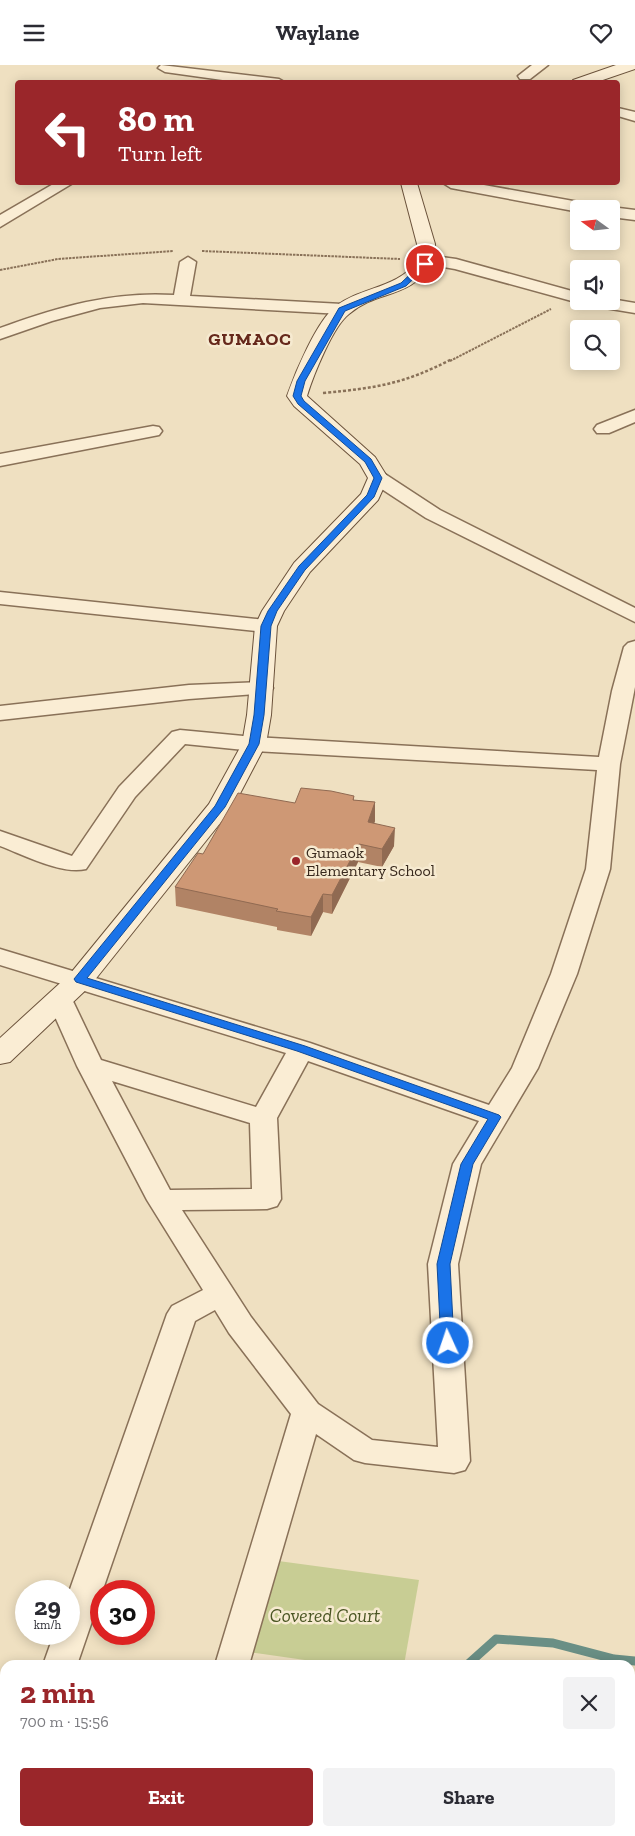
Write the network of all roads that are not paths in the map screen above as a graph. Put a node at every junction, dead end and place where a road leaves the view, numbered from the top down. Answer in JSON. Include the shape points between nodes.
{"nodes":[{"id":1,"x":541,"y":65,"type":"edge"},
{"id":2,"x":631,"y":65,"type":"edge"},
{"id":3,"x":166,"y":66,"type":"edge"},
{"id":4,"x":526,"y":76,"type":"dead end"},
{"id":5,"x":159,"y":80,"type":"edge"},
{"id":6,"x":259,"y":80,"type":"edge"},
{"id":7,"x":587,"y":80,"type":"edge"},
{"id":8,"x":620,"y":113,"type":"edge"},
{"id":9,"x":635,"y":117,"type":"edge"},
{"id":10,"x":62,"y":185,"type":"edge"},
{"id":11,"x":410,"y":185,"type":"edge"},
{"id":12,"x":463,"y":185,"type":"edge"},
{"id":13,"x":570,"y":205,"type":"edge"},
{"id":14,"x":620,"y":213,"type":"edge"},
{"id":15,"x":635,"y":215,"type":"edge"},
{"id":16,"x":0,"y":222,"type":"edge"},
{"id":17,"x":427,"y":260,"type":"junction"},
{"id":18,"x":188,"y":262,"type":"dead end"},
{"id":19,"x":570,"y":295,"type":"edge"},
{"id":20,"x":181,"y":299,"type":"junction"},
{"id":21,"x":620,"y":305,"type":"edge"},
{"id":22,"x":635,"y":308,"type":"edge"},
{"id":23,"x":342,"y":309,"type":"junction"},
{"id":24,"x":0,"y":334,"type":"edge"},
{"id":25,"x":635,"y":415,"type":"edge"},
{"id":26,"x":603,"y":429,"type":"dead end"},
{"id":27,"x":153,"y":431,"type":"dead end"},
{"id":28,"x":0,"y":460,"type":"edge"},
{"id":29,"x":378,"y":478,"type":"junction"},
{"id":30,"x":0,"y":598,"type":"edge"},
{"id":31,"x":635,"y":616,"type":"edge"},
{"id":32,"x":266,"y":626,"type":"junction"},
{"id":33,"x":635,"y":647,"type":"edge"},
{"id":34,"x":262,"y":688,"type":"junction"},
{"id":35,"x":0,"y":713,"type":"edge"},
{"id":36,"x":254,"y":744,"type":"junction"},
{"id":37,"x":609,"y":764,"type":"junction"},
{"id":38,"x":0,"y":838,"type":"edge"},
{"id":39,"x":0,"y":957,"type":"edge"},
{"id":40,"x":80,"y":979,"type":"junction"},
{"id":41,"x":61,"y":1001,"type":"junction"},
{"id":42,"x":4,"y":1045,"type":"edge"},
{"id":43,"x":301,"y":1049,"type":"junction"},
{"id":44,"x":90,"y":1066,"type":"junction"},
{"id":45,"x":495,"y":1117,"type":"junction"},
{"id":46,"x":263,"y":1118,"type":"junction"},
{"id":47,"x":161,"y":1199,"type":"junction"},
{"id":48,"x":221,"y":1294,"type":"junction"},
{"id":49,"x":307,"y":1412,"type":"junction"},
{"id":50,"x":62,"y":1660,"type":"edge"},
{"id":51,"x":233,"y":1660,"type":"edge"}],
"edges":[{"from":1,"to":4,"type":"street"},
{"from":2,"to":7,"type":"street"},
{"from":3,"to":5,"type":"street"},
{"from":3,"to":6,"type":"street"},
{"from":8,"to":9,"type":"street"},
{"from":10,"to":16,"type":"street"},
{"from":11,"to":17,"type":"street","via":[[426,244]]},
{"from":12,"to":13,"type":"street"},
{"from":14,"to":15,"type":"street"},
{"from":17,"to":19,"type":"street","via":[[456,264]]},
{"from":17,"to":23,"type":"street","via":[[404,285]]},
{"from":18,"to":20,"type":"street"},
{"from":20,"to":23,"type":"street"},
{"from":20,"to":24,"type":"street","via":[[143,298],[100,303],[46,317]]},
{"from":21,"to":22,"type":"street"},
{"from":23,"to":29,"type":"street","via":[[301,381],[297,396],[368,461]]},
{"from":25,"to":26,"type":"street"},
{"from":27,"to":28,"type":"street"},
{"from":29,"to":31,"type":"street","via":[[433,514]]},
{"from":29,"to":32,"type":"street","via":[[371,496],[302,568],[272,611]]},
{"from":30,"to":32,"type":"street"},
{"from":32,"to":34,"type":"street"},
{"from":33,"to":37,"type":"street"},
{"from":34,"to":35,"type":"street","via":[[189,692]]},
{"from":34,"to":36,"type":"street"},
{"from":36,"to":37,"type":"street"},
{"from":36,"to":38,"type":"street","via":[[180,737],[127,792],[78,864]]},
{"from":36,"to":40,"type":"street","via":[[220,807]]},
{"from":37,"to":45,"type":"street","via":[[598,869],[553,999],[525,1067]]},
{"from":39,"to":40,"type":"street"},
{"from":40,"to":41,"type":"street"},
{"from":40,"to":43,"type":"street"},
{"from":41,"to":42,"type":"street"},
{"from":41,"to":44,"type":"street"},
{"from":43,"to":45,"type":"street"},
{"from":43,"to":46,"type":"street"},
{"from":44,"to":46,"type":"street"},
{"from":44,"to":47,"type":"street"},
{"from":45,"to":49,"type":"street","via":[[467,1164],[443,1264],[454,1461],[365,1451]]},
{"from":46,"to":47,"type":"street","via":[[267,1199]]},
{"from":47,"to":48,"type":"street"},
{"from":48,"to":49,"type":"street","via":[[240,1325]]},
{"from":48,"to":50,"type":"street","via":[[182,1314]]},
{"from":49,"to":51,"type":"street"}]}
